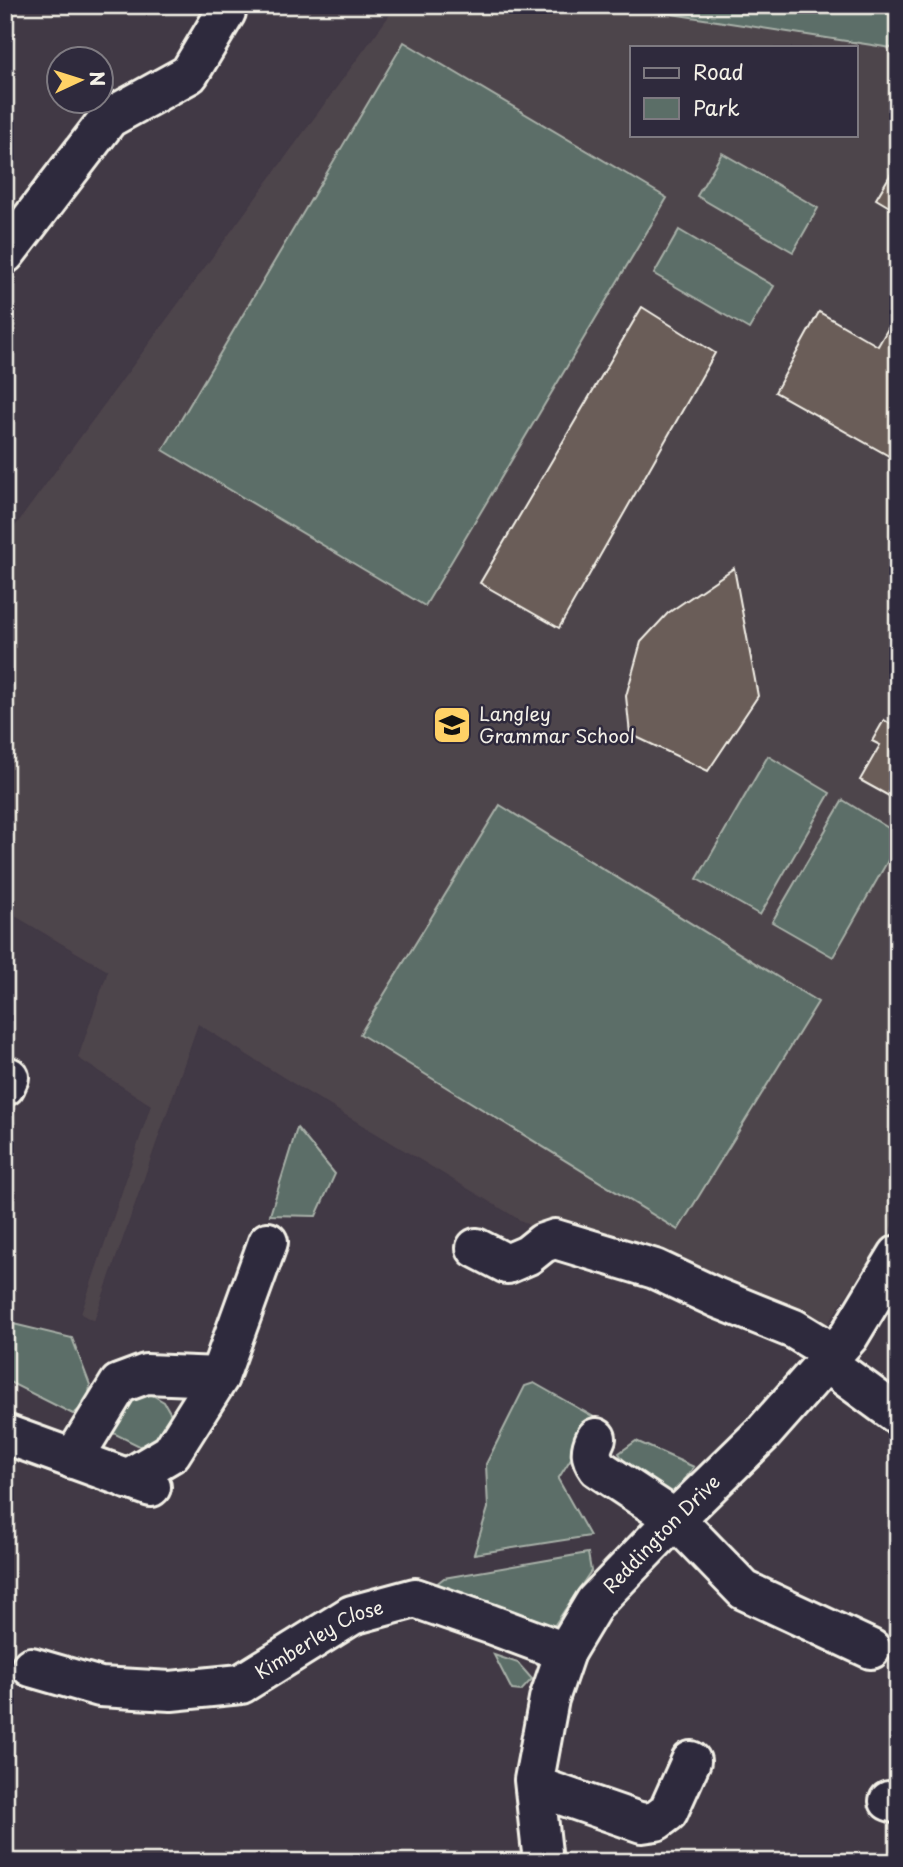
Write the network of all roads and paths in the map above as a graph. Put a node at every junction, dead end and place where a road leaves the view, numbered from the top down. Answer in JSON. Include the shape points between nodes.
{"nodes":[{"id":1,"x":226,"y":12,"type":"dead end"},
{"id":2,"x":5,"y":254,"type":"edge"},
{"id":3,"x":268,"y":1242,"type":"dead end"},
{"id":4,"x":476,"y":1248,"type":"dead end"},
{"id":5,"x":898,"y":1255,"type":"edge"},
{"id":6,"x":829,"y":1360,"type":"junction"},
{"id":7,"x":219,"y":1377,"type":"junction"},
{"id":8,"x":898,"y":1415,"type":"edge"},
{"id":9,"x":5,"y":1434,"type":"edge"},
{"id":10,"x":596,"y":1438,"type":"dead end"},
{"id":11,"x":73,"y":1459,"type":"junction"},
{"id":12,"x":675,"y":1519,"type":"junction"},
{"id":13,"x":871,"y":1649,"type":"dead end"},
{"id":14,"x":565,"y":1652,"type":"junction"},
{"id":15,"x":30,"y":1667,"type":"dead end"},
{"id":16,"x":691,"y":1761,"type":"dead end"},
{"id":17,"x":535,"y":1786,"type":"junction"},
{"id":18,"x":544,"y":1862,"type":"edge"}],
"edges":[{"from":1,"to":2,"type":"street","via":[[189,74],[108,118]]},
{"from":3,"to":7,"type":"street"},
{"from":4,"to":6,"type":"street","via":[[507,1264],[555,1239],[633,1262],[794,1329],[817,1343]]},
{"from":5,"to":6,"type":"street","name":"Reddington Drive","via":[[849,1336]]},
{"from":6,"to":8,"type":"street"},
{"from":6,"to":12,"type":"street","name":"Reddington Drive"},
{"from":7,"to":11,"type":"street","via":[[146,1374],[119,1384]]},
{"from":7,"to":11,"type":"street","via":[[171,1453],[143,1485]]},
{"from":9,"to":11,"type":"street"},
{"from":10,"to":12,"type":"street","via":[[590,1452],[598,1468]]},
{"from":12,"to":13,"type":"street","via":[[744,1590]]},
{"from":12,"to":14,"type":"street","name":"Reddington Drive","via":[[594,1602]]},
{"from":14,"to":15,"type":"street","name":"Kimberley Close","via":[[415,1598],[352,1615],[240,1684],[171,1691],[100,1687]]},
{"from":14,"to":17,"type":"street","name":"Reddington Drive","via":[[549,1699]]},
{"from":16,"to":17,"type":"street","via":[[668,1812],[656,1821],[642,1823]]},
{"from":17,"to":18,"type":"street","name":"Reddington Drive"}]}
